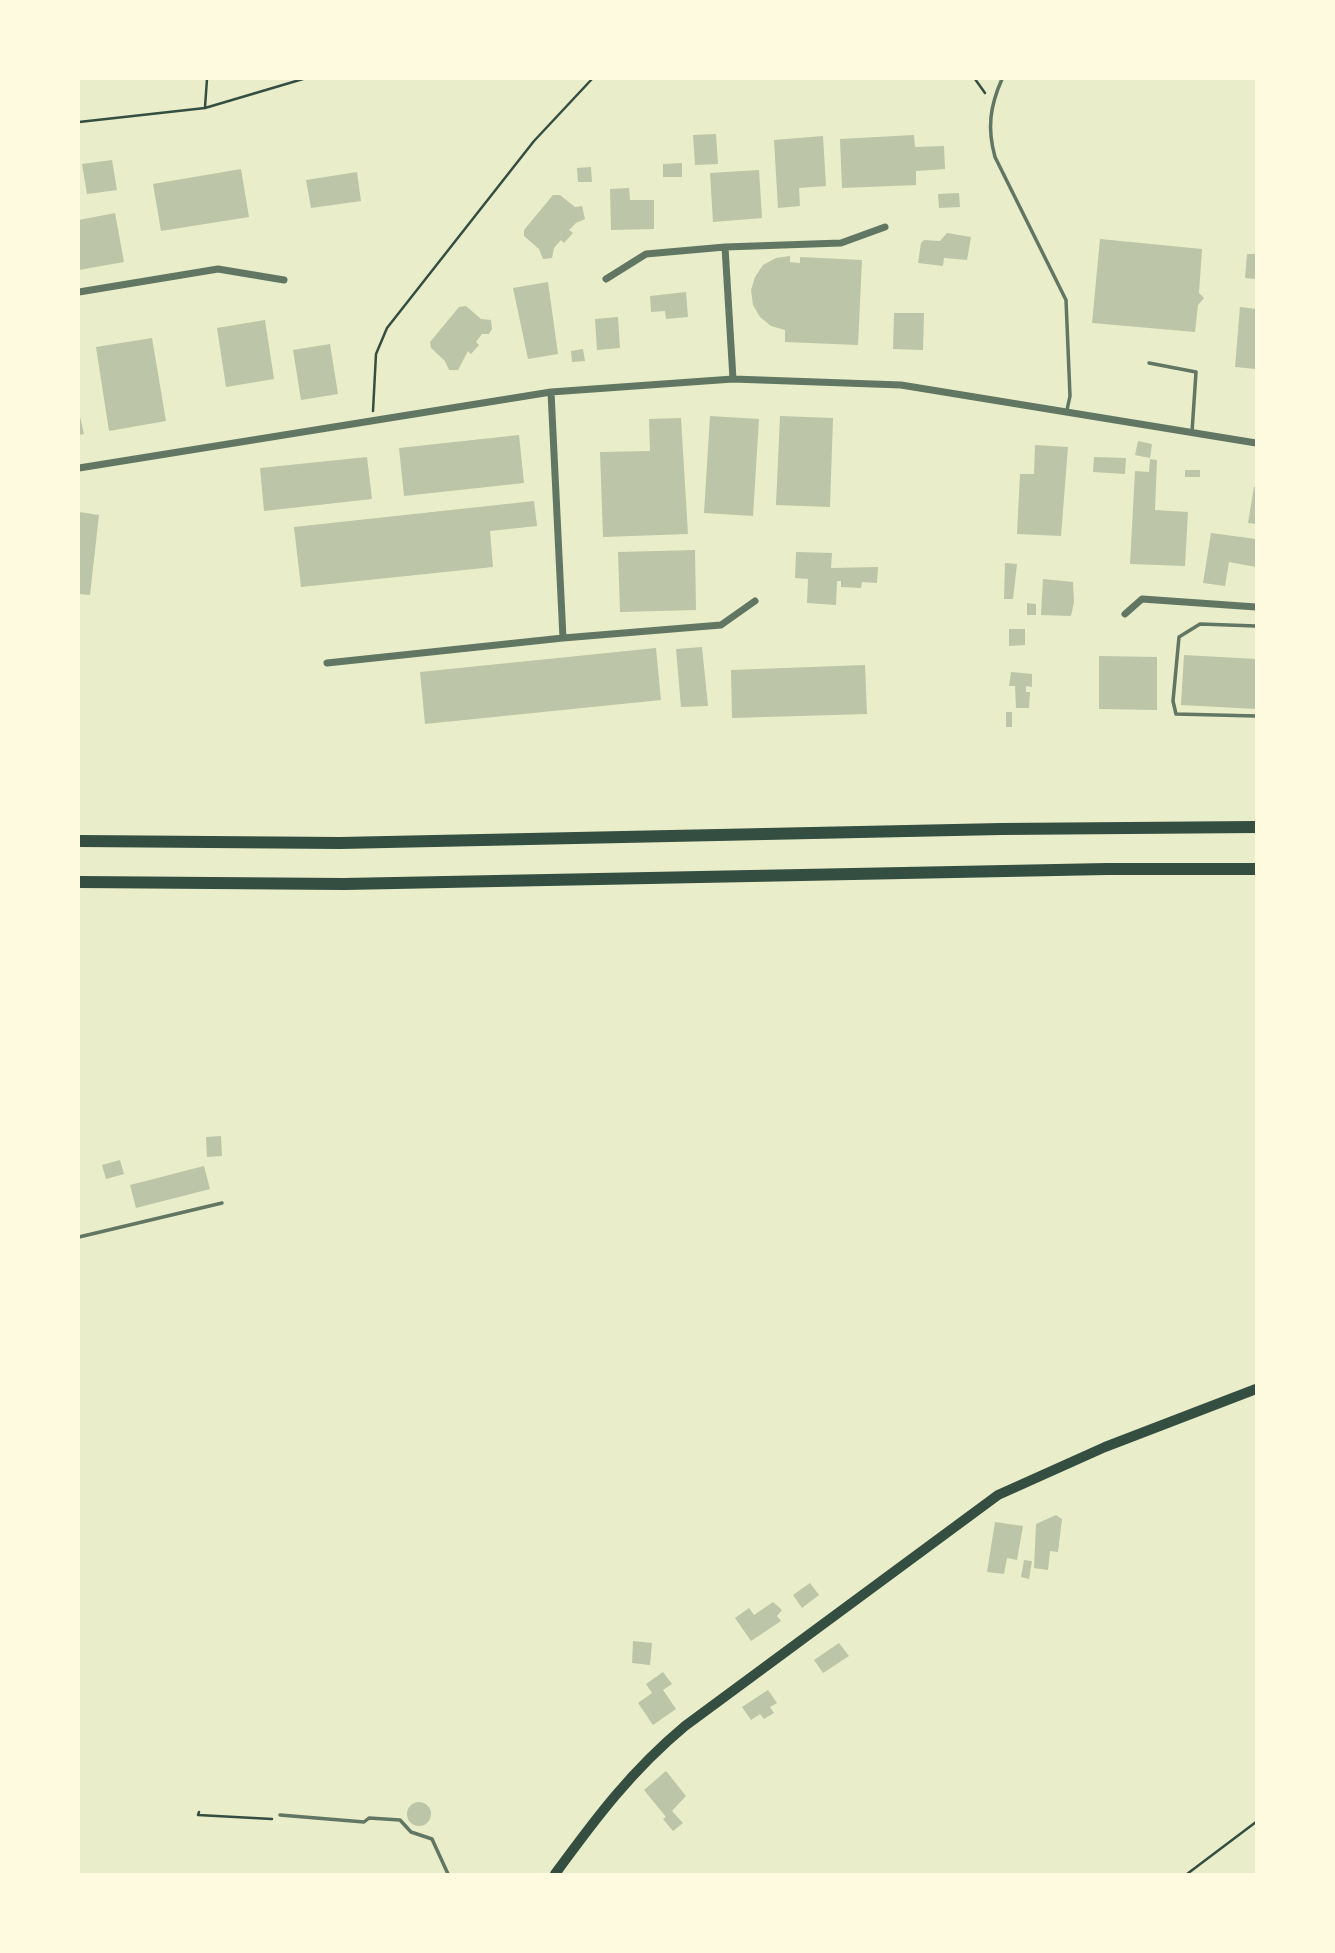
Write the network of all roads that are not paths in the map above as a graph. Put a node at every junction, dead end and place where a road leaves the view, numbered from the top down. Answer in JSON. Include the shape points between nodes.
{"nodes":[{"id":1,"x":1002,"y":79,"type":"edge"},
{"id":2,"x":885,"y":227,"type":"dead end"},
{"id":3,"x":725,"y":247,"type":"junction"},
{"id":4,"x":606,"y":279,"type":"dead end"},
{"id":5,"x":284,"y":280,"type":"dead end"},
{"id":6,"x":79,"y":292,"type":"edge"},
{"id":7,"x":1149,"y":363,"type":"dead end"},
{"id":8,"x":733,"y":379,"type":"junction"},
{"id":9,"x":551,"y":392,"type":"junction"},
{"id":10,"x":1067,"y":410,"type":"junction"},
{"id":11,"x":1192,"y":432,"type":"junction"},
{"id":12,"x":1256,"y":443,"type":"edge"},
{"id":13,"x":79,"y":468,"type":"edge"},
{"id":14,"x":755,"y":601,"type":"dead end"},
{"id":15,"x":1256,"y":607,"type":"edge"},
{"id":16,"x":1125,"y":614,"type":"dead end"},
{"id":17,"x":1256,"y":626,"type":"edge"},
{"id":18,"x":563,"y":638,"type":"junction"},
{"id":19,"x":327,"y":663,"type":"dead end"},
{"id":20,"x":1256,"y":716,"type":"edge"},
{"id":21,"x":1256,"y":827,"type":"edge"},
{"id":22,"x":79,"y":841,"type":"edge"},
{"id":23,"x":1256,"y":869,"type":"edge"},
{"id":24,"x":79,"y":882,"type":"edge"},
{"id":25,"x":222,"y":1203,"type":"dead end"},
{"id":26,"x":79,"y":1237,"type":"edge"},
{"id":27,"x":1256,"y":1389,"type":"edge"},
{"id":28,"x":281,"y":1815,"type":"road end"},
{"id":29,"x":448,"y":1874,"type":"edge"},
{"id":30,"x":555,"y":1874,"type":"edge"}],
"edges":[{"from":1,"to":10,"type":"lane","via":[[992,102],[990,130],[995,157],[1066,300]]},
{"from":2,"to":3,"type":"street","via":[[841,243]]},
{"from":3,"to":4,"type":"street","via":[[646,254]]},
{"from":3,"to":8,"type":"street"},
{"from":5,"to":6,"type":"street","via":[[218,269]]},
{"from":7,"to":11,"type":"lane","via":[[1196,372]]},
{"from":8,"to":9,"type":"street"},
{"from":8,"to":10,"type":"street","via":[[901,385]]},
{"from":9,"to":13,"type":"street"},
{"from":9,"to":18,"type":"street"},
{"from":10,"to":11,"type":"street"},
{"from":11,"to":12,"type":"street"},
{"from":14,"to":18,"type":"street","via":[[722,625]]},
{"from":15,"to":16,"type":"street","via":[[1142,599]]},
{"from":17,"to":20,"type":"lane","via":[[1200,624],[1179,637],[1173,701],[1176,714]]},
{"from":18,"to":19,"type":"street"},
{"from":21,"to":22,"type":"highway","via":[[340,843]]},
{"from":23,"to":24,"type":"highway","via":[[344,884]]},
{"from":25,"to":26,"type":"lane"},
{"from":27,"to":30,"type":"main road","via":[[1105,1447],[998,1495],[656,1750],[602,1810]]},
{"from":28,"to":29,"type":"lane","via":[[364,1822],[369,1818],[400,1820],[411,1832],[432,1839]]}]}
